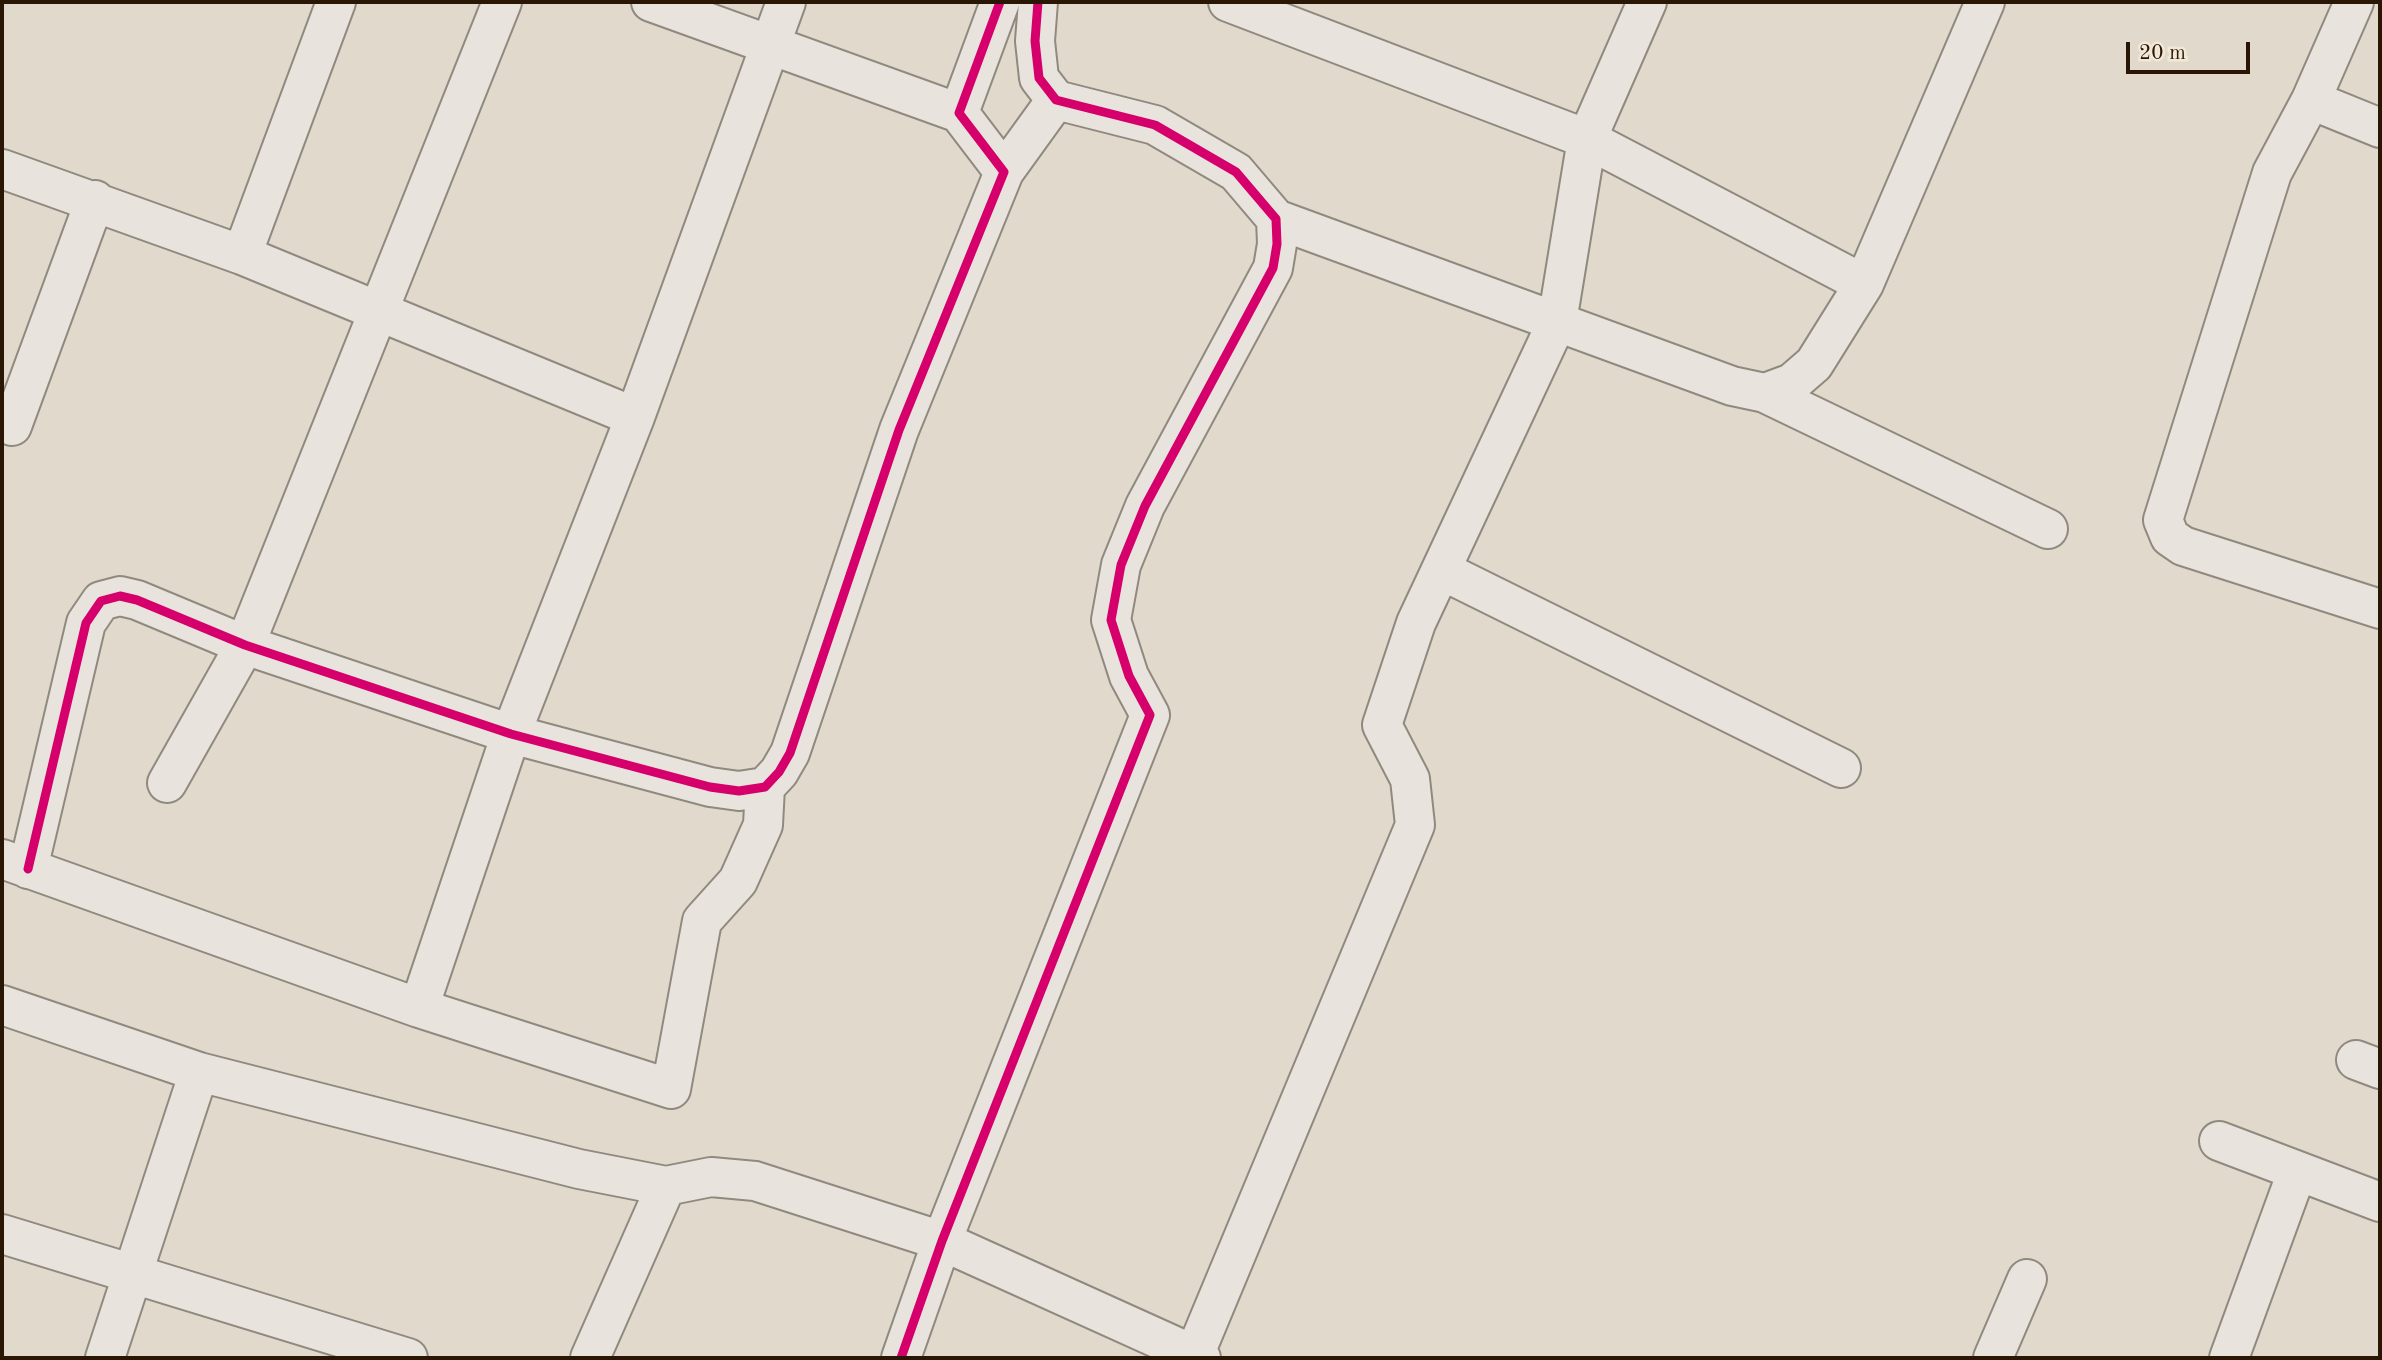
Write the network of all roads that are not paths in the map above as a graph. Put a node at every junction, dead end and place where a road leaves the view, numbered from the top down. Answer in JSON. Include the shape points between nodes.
{"nodes":[{"id":1,"x":336,"y":2,"type":"edge"},
{"id":2,"x":502,"y":2,"type":"edge"},
{"id":3,"x":651,"y":2,"type":"edge"},
{"id":4,"x":786,"y":2,"type":"edge"},
{"id":5,"x":1000,"y":2,"type":"edge"},
{"id":6,"x":1038,"y":2,"type":"edge"},
{"id":7,"x":1228,"y":2,"type":"edge"},
{"id":8,"x":1647,"y":2,"type":"edge"},
{"id":9,"x":1985,"y":2,"type":"edge"},
{"id":10,"x":2354,"y":2,"type":"edge"},
{"id":11,"x":769,"y":46,"type":"junction"},
{"id":12,"x":1056,"y":100,"type":"junction"},
{"id":13,"x":2311,"y":100,"type":"junction"},
{"id":14,"x":959,"y":113,"type":"junction"},
{"id":15,"x":2380,"y":128,"type":"edge"},
{"id":16,"x":1587,"y":139,"type":"junction"},
{"id":17,"x":2,"y":169,"type":"edge"},
{"id":18,"x":1004,"y":172,"type":"junction"},
{"id":19,"x":95,"y":200,"type":"junction"},
{"id":20,"x":1276,"y":219,"type":"junction"},
{"id":21,"x":242,"y":255,"type":"junction"},
{"id":22,"x":1864,"y":284,"type":"junction"},
{"id":23,"x":378,"y":313,"type":"junction"},
{"id":24,"x":1557,"y":322,"type":"junction"},
{"id":25,"x":1765,"y":393,"type":"junction"},
{"id":26,"x":635,"y":417,"type":"junction"},
{"id":27,"x":12,"y":426,"type":"dead end"},
{"id":28,"x":2049,"y":529,"type":"dead end"},
{"id":29,"x":1441,"y":570,"type":"junction"},
{"id":30,"x":2380,"y":609,"type":"edge"},
{"id":31,"x":245,"y":645,"type":"junction"},
{"id":32,"x":511,"y":734,"type":"junction"},
{"id":33,"x":1841,"y":768,"type":"dead end"},
{"id":34,"x":167,"y":783,"type":"dead end"},
{"id":35,"x":765,"y":788,"type":"junction"},
{"id":36,"x":15,"y":864,"type":"edge"},
{"id":37,"x":2,"y":1005,"type":"edge"},
{"id":38,"x":419,"y":1008,"type":"junction"},
{"id":39,"x":199,"y":1072,"type":"junction"},
{"id":40,"x":2219,"y":1141,"type":"dead end"},
{"id":41,"x":2297,"y":1172,"type":"junction"},
{"id":42,"x":666,"y":1186,"type":"junction"},
{"id":43,"x":2380,"y":1202,"type":"edge"},
{"id":44,"x":2,"y":1234,"type":"edge"},
{"id":45,"x":942,"y":1241,"type":"junction"},
{"id":46,"x":132,"y":1276,"type":"junction"},
{"id":47,"x":2027,"y":1279,"type":"dead end"},
{"id":48,"x":1196,"y":1357,"type":"edge"},
{"id":49,"x":105,"y":1358,"type":"edge"},
{"id":50,"x":408,"y":1358,"type":"edge"},
{"id":51,"x":590,"y":1358,"type":"edge"},
{"id":52,"x":901,"y":1358,"type":"edge"},
{"id":53,"x":1993,"y":1358,"type":"edge"},
{"id":54,"x":2229,"y":1358,"type":"edge"}],
"edges":[{"from":1,"to":21,"type":"street"},
{"from":2,"to":23,"type":"street"},
{"from":3,"to":11,"type":"street"},
{"from":4,"to":11,"type":"street"},
{"from":5,"to":14,"type":"street"},
{"from":6,"to":12,"type":"street","via":[[1035,41],[1039,78]]},
{"from":7,"to":16,"type":"street"},
{"from":8,"to":16,"type":"street"},
{"from":9,"to":22,"type":"street"},
{"from":10,"to":13,"type":"street"},
{"from":11,"to":14,"type":"street"},
{"from":11,"to":26,"type":"street"},
{"from":12,"to":18,"type":"street"},
{"from":12,"to":20,"type":"street","via":[[1155,125],[1236,172]]},
{"from":13,"to":15,"type":"street"},
{"from":13,"to":30,"type":"street","via":[[2272,173],[2163,520],[2169,537],[2183,545]]},
{"from":14,"to":18,"type":"street"},
{"from":16,"to":22,"type":"street"},
{"from":16,"to":24,"type":"street"},
{"from":17,"to":19,"type":"street"},
{"from":18,"to":35,"type":"street","via":[[899,430],[790,753]]},
{"from":19,"to":21,"type":"street"},
{"from":19,"to":27,"type":"street"},
{"from":20,"to":24,"type":"street"},
{"from":20,"to":45,"type":"street","via":[[1273,268],[1145,506],[1121,565],[1111,620],[1129,677],[1150,715]]},
{"from":21,"to":23,"type":"street"},
{"from":22,"to":25,"type":"street","via":[[1814,364],[1792,383]]},
{"from":23,"to":26,"type":"street"},
{"from":23,"to":31,"type":"street"},
{"from":24,"to":25,"type":"street","via":[[1731,386]]},
{"from":24,"to":29,"type":"street"},
{"from":25,"to":28,"type":"street"},
{"from":26,"to":32,"type":"street"},
{"from":29,"to":33,"type":"street"},
{"from":29,"to":48,"type":"street","via":[[1416,623],[1382,725],[1410,779],[1415,825]]},
{"from":31,"to":32,"type":"street"},
{"from":31,"to":34,"type":"street"},
{"from":31,"to":36,"type":"street","via":[[137,600],[120,596],[101,601],[86,623]]},
{"from":32,"to":35,"type":"street","via":[[710,788]]},
{"from":32,"to":38,"type":"street"},
{"from":35,"to":38,"type":"street","via":[[763,825],[738,881],[702,921],[671,1089]]},
{"from":36,"to":38,"type":"street"},
{"from":37,"to":39,"type":"street"},
{"from":39,"to":42,"type":"street","via":[[579,1169]]},
{"from":39,"to":46,"type":"street"},
{"from":40,"to":41,"type":"street"},
{"from":41,"to":43,"type":"street"},
{"from":41,"to":54,"type":"street"},
{"from":42,"to":45,"type":"street","via":[[711,1177],[755,1181]]},
{"from":42,"to":51,"type":"street"},
{"from":44,"to":46,"type":"street"},
{"from":45,"to":48,"type":"street"},
{"from":45,"to":52,"type":"street"},
{"from":46,"to":49,"type":"street"},
{"from":46,"to":50,"type":"street"},
{"from":47,"to":53,"type":"street"}]}
